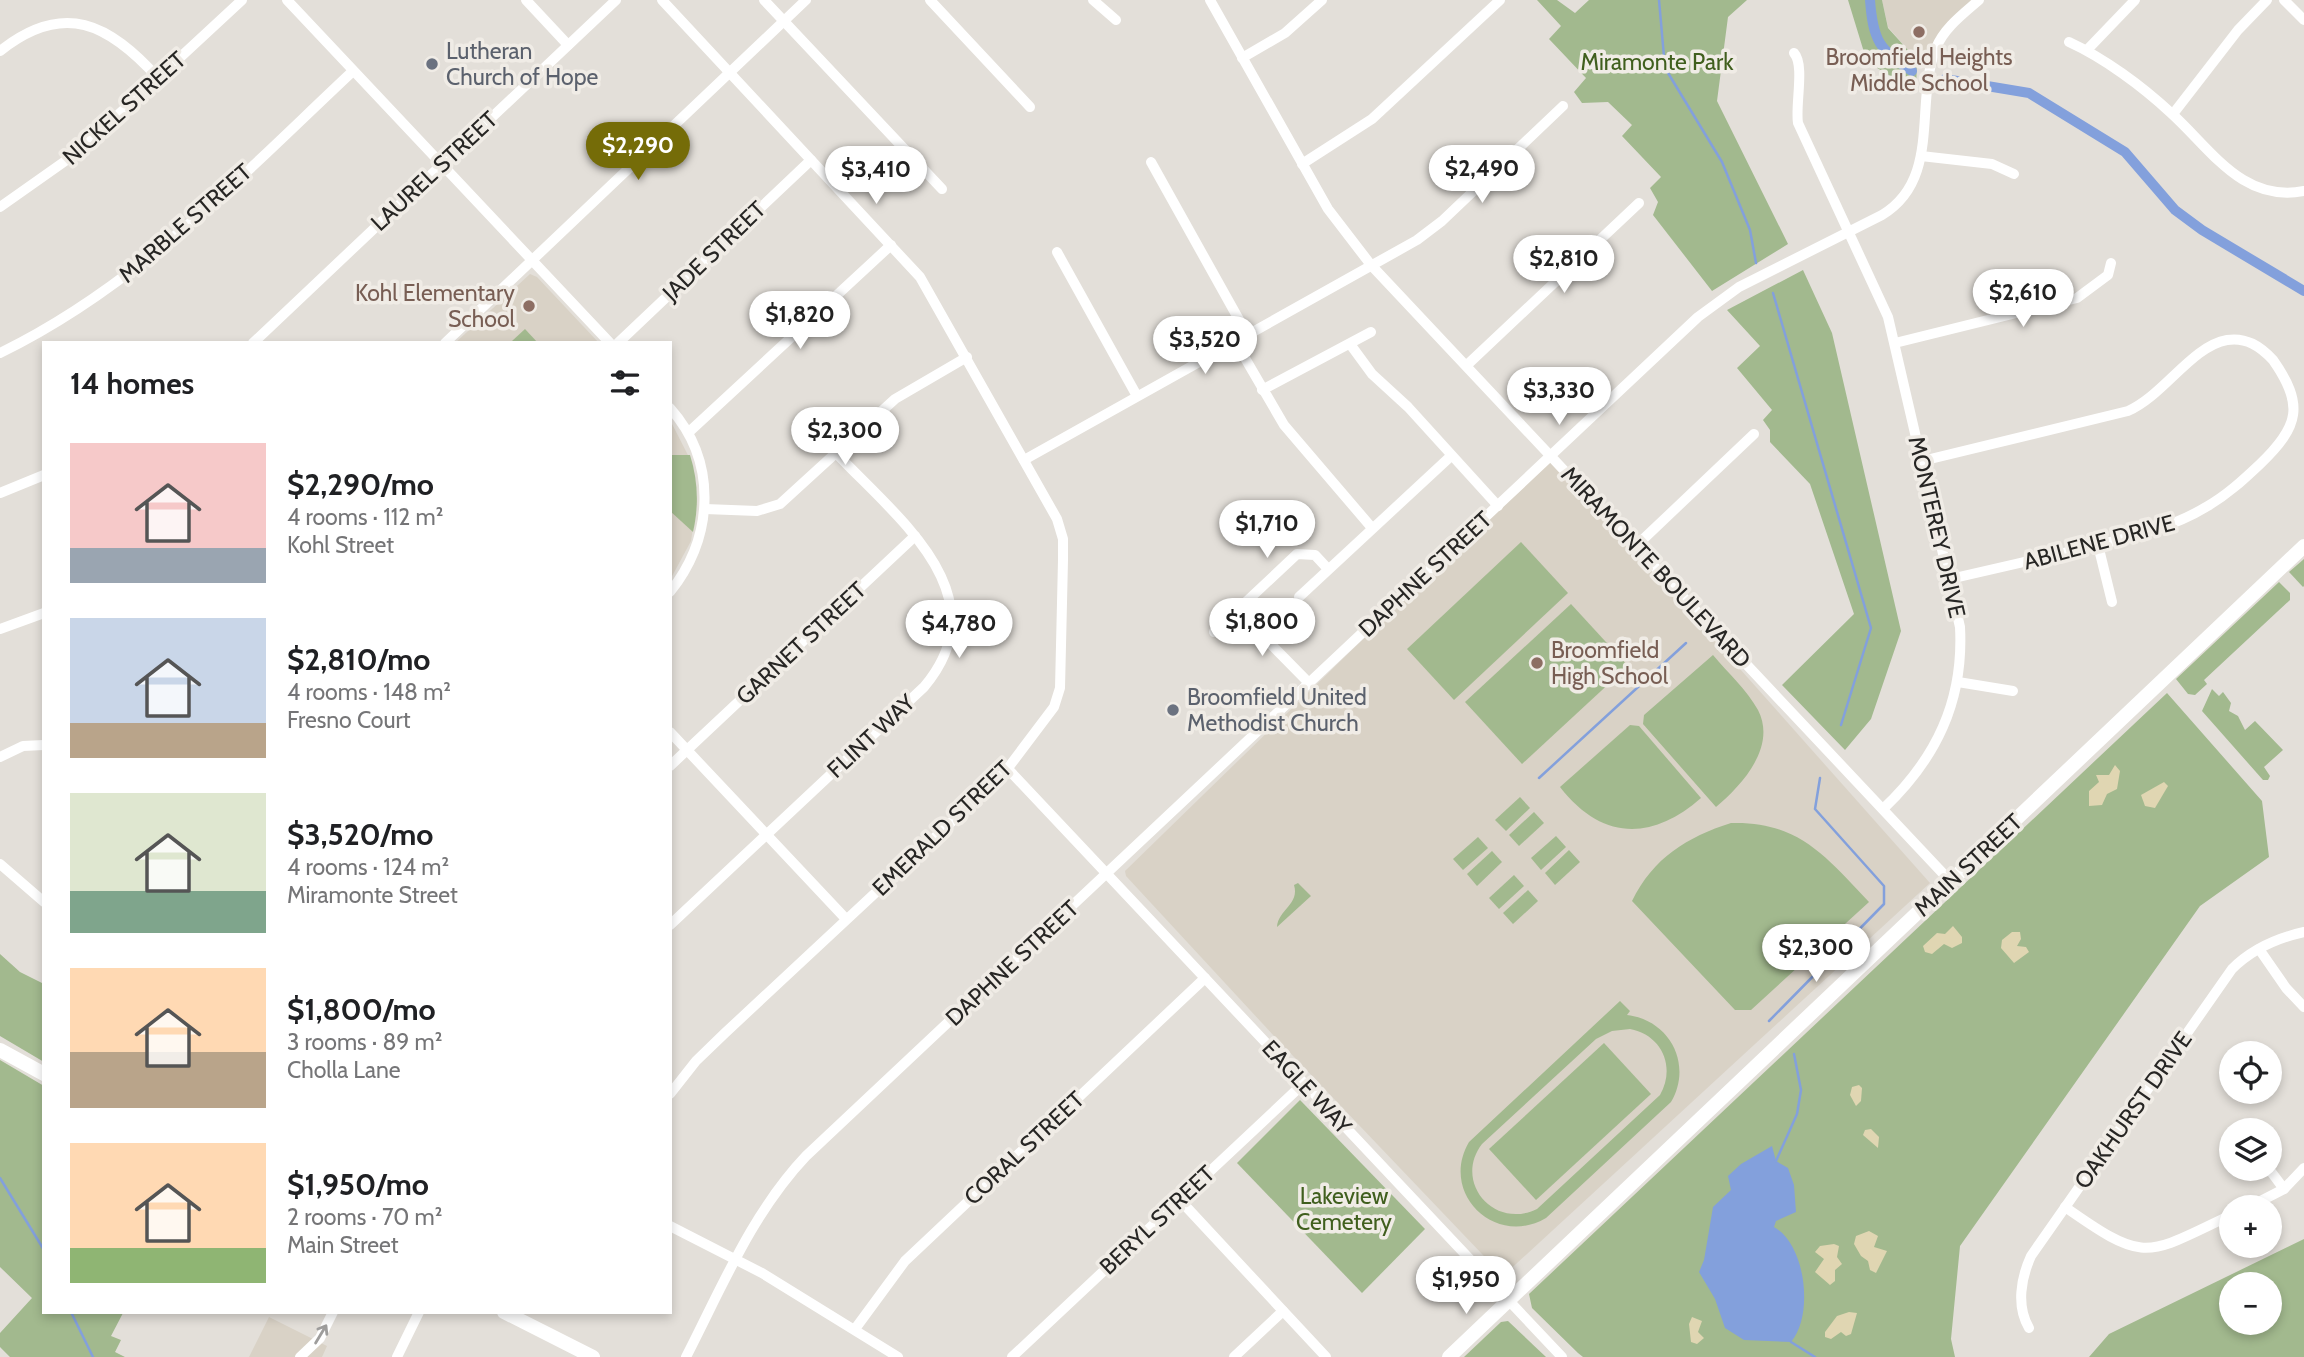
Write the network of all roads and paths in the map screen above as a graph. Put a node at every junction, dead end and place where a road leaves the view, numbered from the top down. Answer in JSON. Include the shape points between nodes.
{"nodes":[{"id":1,"x":242,"y":0,"type":"edge"},
{"id":2,"x":287,"y":0,"type":"edge"},
{"id":3,"x":526,"y":0,"type":"edge"},
{"id":4,"x":616,"y":0,"type":"edge"},
{"id":5,"x":662,"y":0,"type":"edge"},
{"id":6,"x":764,"y":0,"type":"edge"},
{"id":7,"x":806,"y":0,"type":"edge"},
{"id":8,"x":930,"y":0,"type":"edge"},
{"id":9,"x":1093,"y":0,"type":"edge"},
{"id":10,"x":1210,"y":0,"type":"edge"},
{"id":11,"x":1322,"y":0,"type":"edge"},
{"id":12,"x":1500,"y":0,"type":"edge"},
{"id":13,"x":1979,"y":0,"type":"edge"},
{"id":14,"x":2135,"y":0,"type":"edge"},
{"id":15,"x":2267,"y":0,"type":"edge"},
{"id":16,"x":2284,"y":0,"type":"edge"},
{"id":17,"x":1116,"y":20,"type":"dead end"},
{"id":18,"x":2304,"y":20,"type":"edge"},
{"id":19,"x":785,"y":23,"type":"junction"},
{"id":20,"x":2069,"y":42,"type":"dead end"},
{"id":21,"x":568,"y":45,"type":"junction"},
{"id":22,"x":2087,"y":50,"type":"junction"},
{"id":23,"x":0,"y":51,"type":"edge"},
{"id":24,"x":1794,"y":53,"type":"dead end"},
{"id":25,"x":1242,"y":58,"type":"junction"},
{"id":26,"x":353,"y":71,"type":"junction"},
{"id":27,"x":731,"y":74,"type":"junction"},
{"id":28,"x":158,"y":78,"type":"junction"},
{"id":29,"x":1563,"y":106,"type":"dead end"},
{"id":30,"x":1030,"y":107,"type":"dead end"},
{"id":31,"x":2173,"y":114,"type":"junction"},
{"id":32,"x":1921,"y":156,"type":"junction"},
{"id":33,"x":811,"y":160,"type":"junction"},
{"id":34,"x":1151,"y":162,"type":"dead end"},
{"id":35,"x":441,"y":164,"type":"junction"},
{"id":36,"x":1301,"y":164,"type":"junction"},
{"id":37,"x":2014,"y":174,"type":"dead end"},
{"id":38,"x":942,"y":190,"type":"dead end"},
{"id":39,"x":2304,"y":191,"type":"edge"},
{"id":40,"x":1639,"y":203,"type":"dead end"},
{"id":41,"x":0,"y":207,"type":"edge"},
{"id":42,"x":1850,"y":232,"type":"junction"},
{"id":43,"x":891,"y":245,"type":"junction"},
{"id":44,"x":1057,"y":253,"type":"dead end"},
{"id":45,"x":532,"y":260,"type":"junction"},
{"id":46,"x":2111,"y":263,"type":"dead end"},
{"id":47,"x":1371,"y":265,"type":"junction"},
{"id":48,"x":1371,"y":332,"type":"dead end"},
{"id":49,"x":1247,"y":334,"type":"junction"},
{"id":50,"x":255,"y":341,"type":"edge"},
{"id":51,"x":447,"y":341,"type":"edge"},
{"id":52,"x":608,"y":341,"type":"edge"},
{"id":53,"x":620,"y":341,"type":"edge"},
{"id":54,"x":1235,"y":341,"type":"junction"},
{"id":55,"x":1895,"y":343,"type":"junction"},
{"id":56,"x":1350,"y":344,"type":"junction"},
{"id":57,"x":0,"y":352,"type":"edge"},
{"id":58,"x":967,"y":357,"type":"junction"},
{"id":59,"x":1467,"y":365,"type":"junction"},
{"id":60,"x":1262,"y":390,"type":"junction"},
{"id":61,"x":1137,"y":396,"type":"junction"},
{"id":62,"x":2302,"y":399,"type":"edge"},
{"id":63,"x":672,"y":411,"type":"edge"},
{"id":64,"x":689,"y":432,"type":"junction"},
{"id":65,"x":1754,"y":434,"type":"dead end"},
{"id":66,"x":837,"y":454,"type":"junction"},
{"id":67,"x":1451,"y":456,"type":"junction"},
{"id":68,"x":1552,"y":456,"type":"junction"},
{"id":69,"x":1024,"y":460,"type":"junction"},
{"id":70,"x":1922,"y":461,"type":"junction"},
{"id":71,"x":42,"y":476,"type":"edge"},
{"id":72,"x":0,"y":493,"type":"edge"},
{"id":73,"x":1498,"y":506,"type":"junction"},
{"id":74,"x":705,"y":509,"type":"junction"},
{"id":75,"x":1372,"y":528,"type":"junction"},
{"id":76,"x":915,"y":536,"type":"junction"},
{"id":77,"x":1636,"y":545,"type":"junction"},
{"id":78,"x":2098,"y":545,"type":"junction"},
{"id":79,"x":2304,"y":546,"type":"edge"},
{"id":80,"x":1328,"y":569,"type":"junction"},
{"id":81,"x":1950,"y":579,"type":"junction"},
{"id":82,"x":672,"y":589,"type":"edge"},
{"id":83,"x":1299,"y":597,"type":"dead end"},
{"id":84,"x":2112,"y":602,"type":"dead end"},
{"id":85,"x":1237,"y":610,"type":"junction"},
{"id":86,"x":42,"y":614,"type":"edge"},
{"id":87,"x":0,"y":629,"type":"edge"},
{"id":88,"x":1214,"y":632,"type":"dead end"},
{"id":89,"x":1958,"y":682,"type":"junction"},
{"id":90,"x":1309,"y":683,"type":"junction"},
{"id":91,"x":2013,"y":691,"type":"dead end"},
{"id":92,"x":672,"y":734,"type":"edge"},
{"id":93,"x":42,"y":745,"type":"edge"},
{"id":94,"x":687,"y":750,"type":"junction"},
{"id":95,"x":0,"y":757,"type":"edge"},
{"id":96,"x":672,"y":764,"type":"edge"},
{"id":97,"x":1008,"y":769,"type":"junction"},
{"id":98,"x":1883,"y":809,"type":"junction"},
{"id":99,"x":767,"y":834,"type":"junction"},
{"id":100,"x":0,"y":864,"type":"edge"},
{"id":101,"x":1107,"y":874,"type":"junction"},
{"id":102,"x":1951,"y":881,"type":"junction"},
{"id":103,"x":42,"y":900,"type":"edge"},
{"id":104,"x":846,"y":919,"type":"junction"},
{"id":105,"x":672,"y":923,"type":"edge"},
{"id":106,"x":2304,"y":932,"type":"edge"},
{"id":107,"x":2259,"y":949,"type":"junction"},
{"id":108,"x":1205,"y":978,"type":"junction"},
{"id":109,"x":2304,"y":1007,"type":"edge"},
{"id":110,"x":0,"y":1050,"type":"edge"},
{"id":111,"x":42,"y":1073,"type":"edge"},
{"id":112,"x":1304,"y":1083,"type":"junction"},
{"id":113,"x":672,"y":1091,"type":"edge"},
{"id":114,"x":2304,"y":1168,"type":"edge"},
{"id":115,"x":2278,"y":1181,"type":"edge"},
{"id":116,"x":2284,"y":1189,"type":"junction"},
{"id":117,"x":2272,"y":1195,"type":"edge"},
{"id":118,"x":1179,"y":1199,"type":"junction"},
{"id":119,"x":2065,"y":1207,"type":"junction"},
{"id":120,"x":2219,"y":1221,"type":"edge"},
{"id":121,"x":672,"y":1227,"type":"edge"},
{"id":122,"x":736,"y":1259,"type":"junction"},
{"id":123,"x":1507,"y":1301,"type":"junction"},
{"id":124,"x":1283,"y":1311,"type":"junction"},
{"id":125,"x":332,"y":1314,"type":"edge"},
{"id":126,"x":418,"y":1314,"type":"edge"},
{"id":127,"x":508,"y":1314,"type":"edge"},
{"id":128,"x":855,"y":1328,"type":"junction"},
{"id":129,"x":2029,"y":1328,"type":"dead end"},
{"id":130,"x":303,"y":1354,"type":"edge"},
{"id":131,"x":397,"y":1357,"type":"edge"},
{"id":132,"x":593,"y":1357,"type":"edge"},
{"id":133,"x":686,"y":1357,"type":"edge"},
{"id":134,"x":898,"y":1357,"type":"edge"},
{"id":135,"x":1012,"y":1357,"type":"edge"},
{"id":136,"x":1234,"y":1357,"type":"edge"},
{"id":137,"x":1326,"y":1357,"type":"edge"},
{"id":138,"x":1449,"y":1357,"type":"edge"},
{"id":139,"x":1562,"y":1357,"type":"edge"}],
"edges":[{"from":1,"to":28,"type":"street","name":"NICKEL STREET"},
{"from":2,"to":26,"type":"street"},
{"from":3,"to":21,"type":"street"},
{"from":4,"to":21,"type":"street","name":"LAUREL STREET"},
{"from":5,"to":27,"type":"street","name":"EMERALD STREET"},
{"from":6,"to":19,"type":"street"},
{"from":7,"to":19,"type":"street"},
{"from":8,"to":30,"type":"street"},
{"from":9,"to":17,"type":"street"},
{"from":10,"to":25,"type":"street","name":"MIRAMONTE BOULEVARD"},
{"from":11,"to":25,"type":"street","via":[[1285,33]]},
{"from":12,"to":36,"type":"street","via":[[1372,119]]},
{"from":13,"to":32,"type":"street","name":"DAPHNE STREET","via":[[1937,46]]},
{"from":14,"to":22,"type":"street"},
{"from":15,"to":31,"type":"street"},
{"from":16,"to":18,"type":"street"},
{"from":19,"to":27,"type":"street"},
{"from":19,"to":38,"type":"street"},
{"from":20,"to":22,"type":"street"},
{"from":21,"to":35,"type":"street","name":"LAUREL STREET"},
{"from":22,"to":31,"type":"street"},
{"from":23,"to":28,"type":"street","via":[[33,27],[78,20],[118,37]]},
{"from":24,"to":42,"type":"street","name":"MONTEREY DRIVE","via":[[1800,62],[1798,123]]},
{"from":25,"to":36,"type":"street","name":"MIRAMONTE BOULEVARD"},
{"from":26,"to":35,"type":"street"},
{"from":26,"to":57,"type":"street","name":"MARBLE STREET","via":[[153,256],[76,312]]},
{"from":27,"to":33,"type":"street","name":"EMERALD STREET"},
{"from":27,"to":45,"type":"street"},
{"from":28,"to":41,"type":"street","name":"NICKEL STREET","via":[[78,152]]},
{"from":29,"to":47,"type":"street","via":[[1442,221]]},
{"from":31,"to":39,"type":"street","via":[[2245,183],[2274,192]]},
{"from":32,"to":37,"type":"street","via":[[1992,164]]},
{"from":32,"to":42,"type":"street","name":"DAPHNE STREET","via":[[1916,176],[1902,198],[1889,211]]},
{"from":33,"to":43,"type":"street","name":"EMERALD STREET"},
{"from":33,"to":53,"type":"street","name":"JADE STREET"},
{"from":34,"to":49,"type":"street"},
{"from":35,"to":45,"type":"street"},
{"from":35,"to":50,"type":"street","name":"LAUREL STREET"},
{"from":36,"to":47,"type":"street","name":"MIRAMONTE BOULEVARD"},
{"from":40,"to":59,"type":"street"},
{"from":42,"to":55,"type":"street","name":"MONTEREY DRIVE","via":[[1881,298]]},
{"from":42,"to":68,"type":"street","name":"DAPHNE STREET","via":[[1759,276],[1716,303]]},
{"from":43,"to":58,"type":"street","name":"EMERALD STREET","via":[[926,286]]},
{"from":43,"to":64,"type":"street"},
{"from":44,"to":61,"type":"street"},
{"from":45,"to":51,"type":"street"},
{"from":45,"to":52,"type":"street"},
{"from":46,"to":55,"type":"street","via":[[2108,275],[2077,298]]},
{"from":47,"to":49,"type":"street"},
{"from":47,"to":59,"type":"street","name":"MIRAMONTE BOULEVARD"},
{"from":48,"to":56,"type":"street"},
{"from":49,"to":54,"type":"street"},
{"from":54,"to":60,"type":"street"},
{"from":54,"to":61,"type":"street"},
{"from":55,"to":70,"type":"street","name":"MONTEREY DRIVE"},
{"from":56,"to":60,"type":"street"},
{"from":56,"to":67,"type":"street","via":[[1364,365]]},
{"from":58,"to":66,"type":"street","via":[[895,399]]},
{"from":58,"to":69,"type":"street","name":"EMERALD STREET"},
{"from":59,"to":68,"type":"street","name":"MIRAMONTE BOULEVARD"},
{"from":60,"to":75,"type":"street","via":[[1284,425]]},
{"from":61,"to":69,"type":"street"},
{"from":62,"to":70,"type":"street","name":"ABILENE DRIVE","via":[[2287,374],[2260,347],[2238,339],[2225,340],[2206,349],[2153,397],[2129,411]]},
{"from":62,"to":78,"type":"street","name":"ABILENE DRIVE","via":[[2297,423],[2287,438],[2223,497],[2167,526]]},
{"from":63,"to":64,"type":"street"},
{"from":64,"to":74,"type":"street","via":[[704,479]]},
{"from":65,"to":77,"type":"street"},
{"from":66,"to":74,"type":"street","via":[[771,508]]},
{"from":66,"to":76,"type":"street","name":"FLINT WAY"},
{"from":67,"to":73,"type":"street"},
{"from":67,"to":75,"type":"street"},
{"from":68,"to":73,"type":"street","name":"DAPHNE STREET"},
{"from":68,"to":77,"type":"street","name":"MIRAMONTE BOULEVARD"},
{"from":69,"to":97,"type":"street","name":"EMERALD STREET","via":[[1063,539],[1061,676],[1054,708]]},
{"from":70,"to":81,"type":"street","name":"MONTEREY DRIVE"},
{"from":71,"to":72,"type":"street"},
{"from":73,"to":90,"type":"street","name":"DAPHNE STREET"},
{"from":74,"to":82,"type":"street","via":[[693,557]]},
{"from":75,"to":80,"type":"street"},
{"from":76,"to":94,"type":"street","name":"GARNET STREET"},
{"from":76,"to":99,"type":"street","name":"FLINT WAY","via":[[939,566],[950,597],[950,636],[940,664],[924,687]]},
{"from":77,"to":98,"type":"street","name":"MIRAMONTE BOULEVARD"},
{"from":78,"to":81,"type":"street","name":"ABILENE DRIVE"},
{"from":78,"to":84,"type":"street"},
{"from":79,"to":102,"type":"main road","name":"MAIN STREET"},
{"from":80,"to":83,"type":"street"},
{"from":80,"to":85,"type":"street","via":[[1315,555],[1297,554]]},
{"from":81,"to":89,"type":"street","name":"MONTEREY DRIVE","via":[[1960,627]]},
{"from":85,"to":88,"type":"street"},
{"from":85,"to":90,"type":"street"},
{"from":86,"to":87,"type":"street"},
{"from":89,"to":91,"type":"street"},
{"from":89,"to":98,"type":"street","name":"MONTEREY DRIVE","via":[[1934,747]]},
{"from":90,"to":101,"type":"street","name":"DAPHNE STREET"},
{"from":92,"to":94,"type":"street"},
{"from":93,"to":95,"type":"street","via":[[23,746]]},
{"from":94,"to":96,"type":"street","name":"GARNET STREET"},
{"from":94,"to":99,"type":"street"},
{"from":97,"to":101,"type":"street","name":"EAGLE WAY"},
{"from":97,"to":104,"type":"street","name":"EMERALD STREET"},
{"from":98,"to":102,"type":"street","name":"MIRAMONTE BOULEVARD"},
{"from":99,"to":104,"type":"street"},
{"from":99,"to":105,"type":"street","name":"FLINT WAY"},
{"from":100,"to":103,"type":"street"},
{"from":101,"to":108,"type":"street","name":"EAGLE WAY"},
{"from":101,"to":122,"type":"street","name":"DAPHNE STREET","via":[[806,1156],[774,1193]]},
{"from":102,"to":123,"type":"main road","name":"MAIN STREET"},
{"from":104,"to":113,"type":"street","name":"EMERALD STREET","via":[[696,1061]]},
{"from":106,"to":107,"type":"street","name":"OAKHURST DRIVE"},
{"from":107,"to":109,"type":"street"},
{"from":107,"to":119,"type":"street","name":"OAKHURST DRIVE","via":[[2232,969]]},
{"from":108,"to":112,"type":"street","name":"EAGLE WAY"},
{"from":108,"to":128,"type":"street","name":"CORAL STREET","via":[[905,1261]]},
{"from":110,"to":111,"type":"main road"},
{"from":112,"to":118,"type":"street","name":"BERYL STREET"},
{"from":112,"to":123,"type":"street","name":"EAGLE WAY"},
{"from":114,"to":116,"type":"street"},
{"from":115,"to":116,"type":"street"},
{"from":116,"to":117,"type":"street"},
{"from":118,"to":124,"type":"street"},
{"from":118,"to":135,"type":"street","name":"BERYL STREET"},
{"from":119,"to":120,"type":"street","via":[[2114,1241],[2144,1249],[2168,1245]]},
{"from":119,"to":129,"type":"street","name":"OAKHURST DRIVE","via":[[2024,1273],[2022,1310]]},
{"from":121,"to":122,"type":"street"},
{"from":122,"to":128,"type":"street"},
{"from":122,"to":133,"type":"street","name":"DAPHNE STREET"},
{"from":123,"to":138,"type":"main road","name":"MAIN STREET"},
{"from":123,"to":139,"type":"street","name":"EAGLE WAY"},
{"from":124,"to":136,"type":"street"},
{"from":124,"to":137,"type":"street"},
{"from":130,"to":125,"type":"street","one_way":true,"via":[[320,1338]]},
{"from":126,"to":131,"type":"street"},
{"from":127,"to":132,"type":"main road"},
{"from":128,"to":134,"type":"street"}]}
